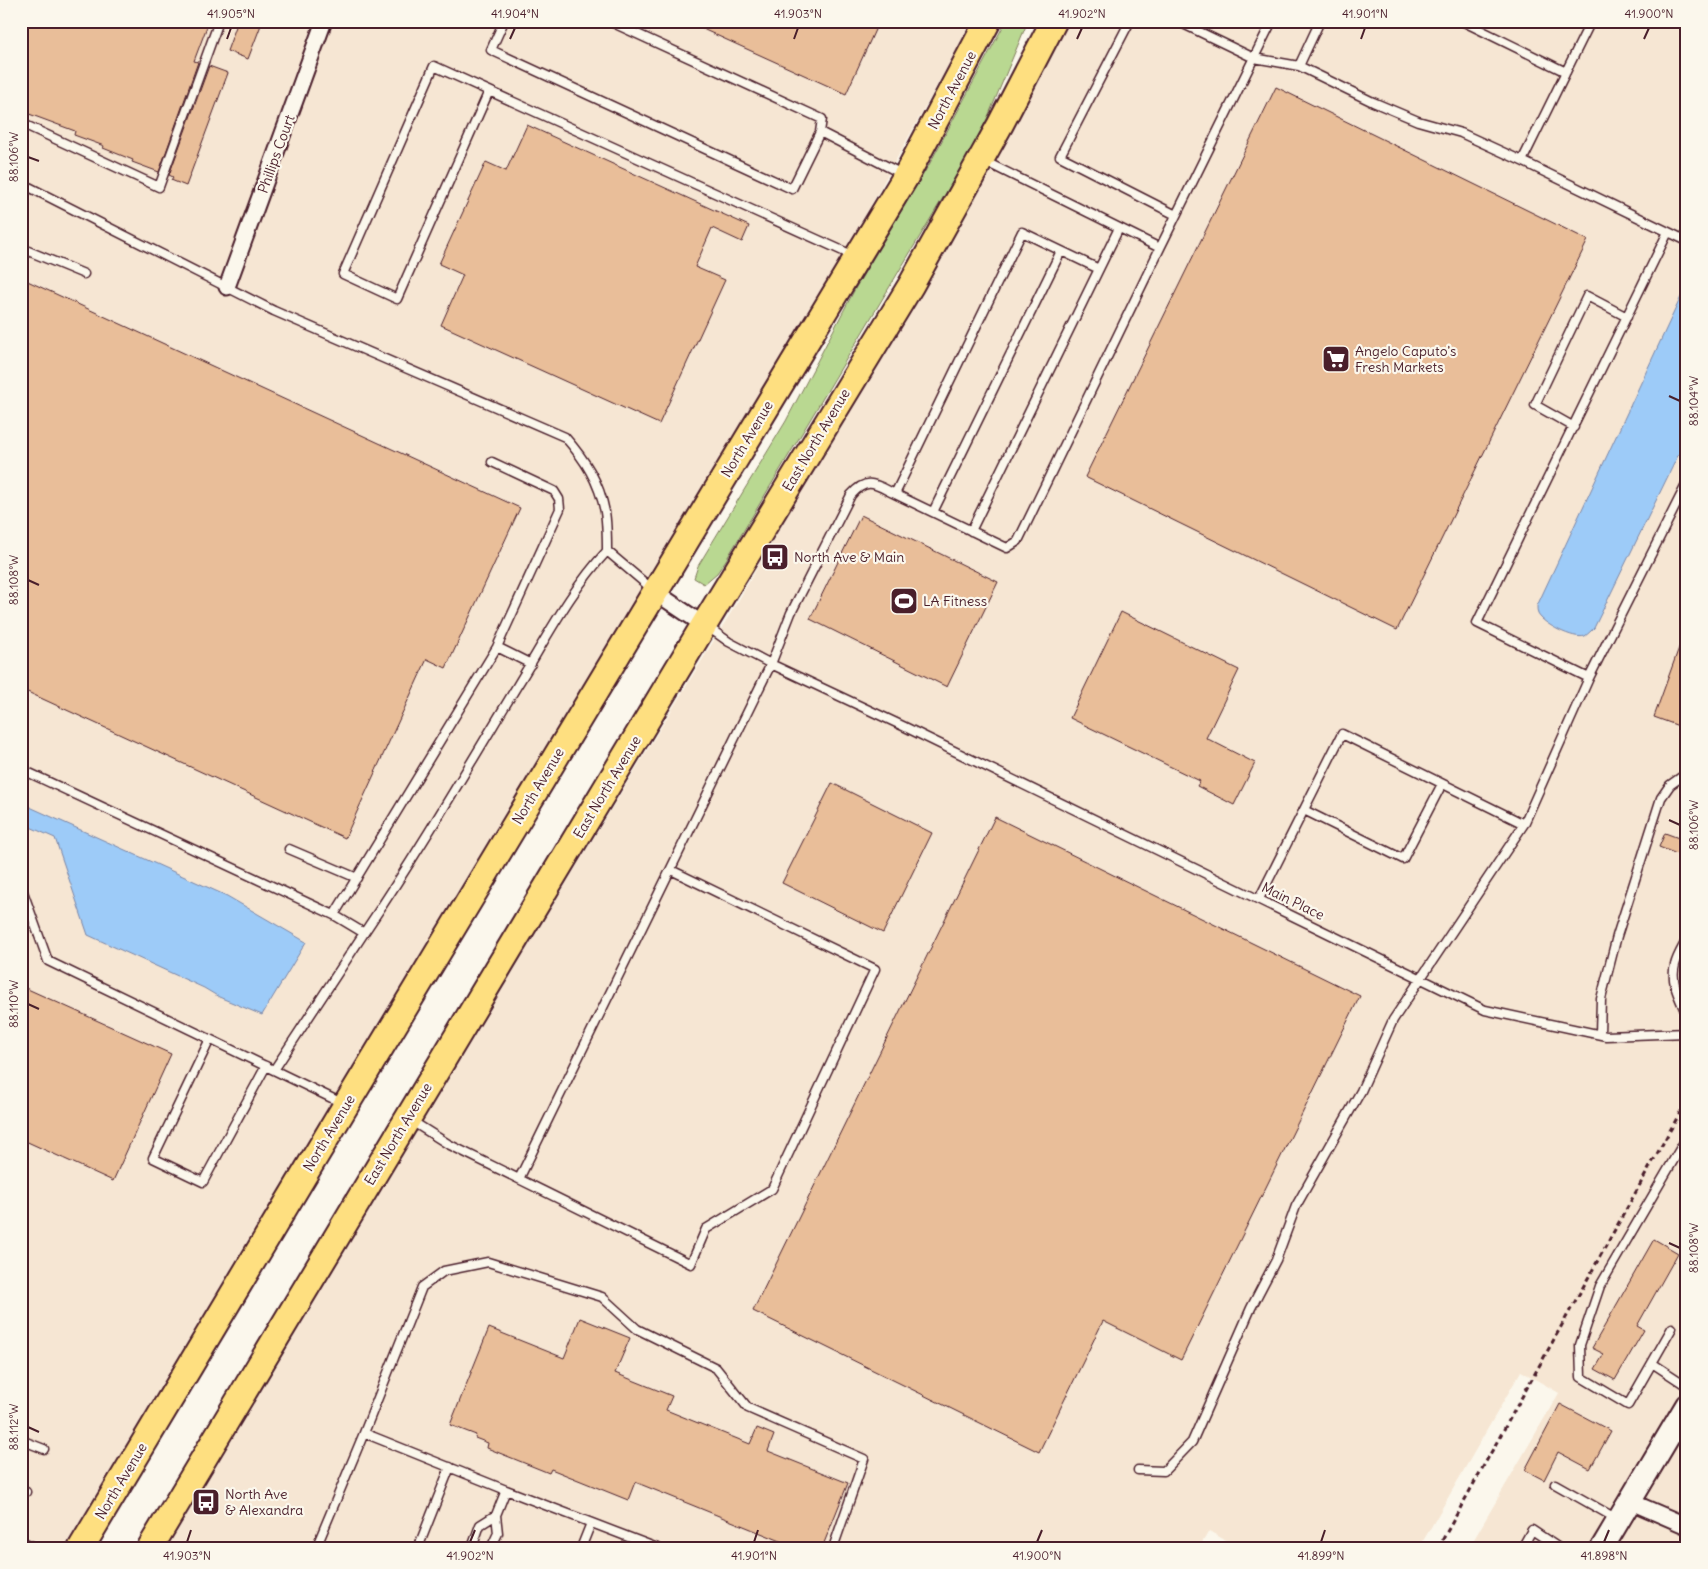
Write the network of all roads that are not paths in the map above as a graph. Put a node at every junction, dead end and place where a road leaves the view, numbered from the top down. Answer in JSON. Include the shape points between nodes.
{"nodes":[{"id":1,"x":219,"y":21,"type":"edge"},
{"id":2,"x":324,"y":21,"type":"edge"},
{"id":3,"x":504,"y":21,"type":"edge"},
{"id":4,"x":609,"y":21,"type":"edge"},
{"id":5,"x":988,"y":21,"type":"edge"},
{"id":6,"x":1054,"y":21,"type":"edge"},
{"id":7,"x":1130,"y":21,"type":"edge"},
{"id":8,"x":1177,"y":21,"type":"edge"},
{"id":9,"x":1272,"y":21,"type":"edge"},
{"id":10,"x":1320,"y":21,"type":"edge"},
{"id":11,"x":1462,"y":21,"type":"edge"},
{"id":12,"x":1591,"y":21,"type":"edge"},
{"id":13,"x":1187,"y":23,"type":"edge"},
{"id":14,"x":1254,"y":58,"type":"junction"},
{"id":15,"x":1299,"y":66,"type":"junction"},
{"id":16,"x":1566,"y":72,"type":"junction"},
{"id":17,"x":489,"y":91,"type":"junction"},
{"id":18,"x":21,"y":123,"type":"edge"},
{"id":19,"x":820,"y":132,"type":"junction"},
{"id":20,"x":981,"y":160,"type":"junction"},
{"id":21,"x":1522,"y":161,"type":"junction"},
{"id":22,"x":906,"y":176,"type":"junction"},
{"id":23,"x":21,"y":183,"type":"edge"},
{"id":24,"x":1176,"y":215,"type":"junction"},
{"id":25,"x":1119,"y":228,"type":"junction"},
{"id":26,"x":1668,"y":232,"type":"junction"},
{"id":27,"x":1687,"y":242,"type":"edge"},
{"id":28,"x":21,"y":248,"type":"edge"},
{"id":29,"x":1160,"y":248,"type":"junction"},
{"id":30,"x":1061,"y":251,"type":"junction"},
{"id":31,"x":856,"y":257,"type":"junction"},
{"id":32,"x":1100,"y":269,"type":"junction"},
{"id":33,"x":84,"y":274,"type":"dead end"},
{"id":34,"x":227,"y":287,"type":"junction"},
{"id":35,"x":1627,"y":317,"type":"junction"},
{"id":36,"x":1574,"y":426,"type":"junction"},
{"id":37,"x":492,"y":462,"type":"dead end"},
{"id":38,"x":1687,"y":483,"type":"edge"},
{"id":39,"x":895,"y":494,"type":"junction"},
{"id":40,"x":933,"y":512,"type":"junction"},
{"id":41,"x":971,"y":531,"type":"junction"},
{"id":42,"x":607,"y":550,"type":"junction"},
{"id":43,"x":655,"y":592,"type":"junction"},
{"id":44,"x":704,"y":625,"type":"junction"},
{"id":45,"x":497,"y":647,"type":"junction"},
{"id":46,"x":531,"y":664,"type":"junction"},
{"id":47,"x":771,"y":664,"type":"junction"},
{"id":48,"x":1590,"y":678,"type":"junction"},
{"id":49,"x":21,"y":769,"type":"edge"},
{"id":50,"x":1687,"y":773,"type":"edge"},
{"id":51,"x":1442,"y":784,"type":"junction"},
{"id":52,"x":1304,"y":810,"type":"junction"},
{"id":53,"x":1524,"y":824,"type":"junction"},
{"id":54,"x":289,"y":849,"type":"dead end"},
{"id":55,"x":671,"y":870,"type":"junction"},
{"id":56,"x":357,"y":878,"type":"junction"},
{"id":57,"x":21,"y":886,"type":"edge"},
{"id":58,"x":1259,"y":899,"type":"junction"},
{"id":59,"x":334,"y":915,"type":"junction"},
{"id":60,"x":364,"y":934,"type":"junction"},
{"id":61,"x":1687,"y":939,"type":"edge"},
{"id":62,"x":1421,"y":979,"type":"junction"},
{"id":63,"x":1687,"y":1015,"type":"edge"},
{"id":64,"x":1687,"y":1033,"type":"edge"},
{"id":65,"x":1600,"y":1034,"type":"junction"},
{"id":66,"x":210,"y":1038,"type":"junction"},
{"id":67,"x":266,"y":1066,"type":"junction"},
{"id":68,"x":274,"y":1070,"type":"junction"},
{"id":69,"x":346,"y":1105,"type":"junction"},
{"id":70,"x":408,"y":1118,"type":"junction"},
{"id":71,"x":1687,"y":1137,"type":"edge"},
{"id":72,"x":520,"y":1179,"type":"junction"},
{"id":73,"x":1672,"y":1328,"type":"dead end"},
{"id":74,"x":1652,"y":1363,"type":"junction"},
{"id":75,"x":1687,"y":1386,"type":"edge"},
{"id":76,"x":1687,"y":1404,"type":"edge"},
{"id":77,"x":364,"y":1433,"type":"junction"},
{"id":78,"x":21,"y":1440,"type":"edge"},
{"id":79,"x":44,"y":1449,"type":"dead end"},
{"id":80,"x":450,"y":1468,"type":"junction"},
{"id":81,"x":1138,"y":1470,"type":"dead end"},
{"id":82,"x":1555,"y":1484,"type":"dead end"},
{"id":83,"x":506,"y":1490,"type":"junction"},
{"id":84,"x":1624,"y":1510,"type":"junction"},
{"id":85,"x":496,"y":1515,"type":"junction"},
{"id":86,"x":591,"y":1523,"type":"junction"},
{"id":87,"x":1687,"y":1526,"type":"edge"},
{"id":88,"x":21,"y":1541,"type":"edge"},
{"id":89,"x":1687,"y":1543,"type":"edge"},
{"id":90,"x":37,"y":1548,"type":"edge"},
{"id":91,"x":81,"y":1548,"type":"edge"},
{"id":92,"x":150,"y":1548,"type":"edge"},
{"id":93,"x":316,"y":1548,"type":"edge"},
{"id":94,"x":418,"y":1548,"type":"edge"},
{"id":95,"x":472,"y":1548,"type":"edge"},
{"id":96,"x":492,"y":1548,"type":"edge"},
{"id":97,"x":581,"y":1548,"type":"edge"},
{"id":98,"x":657,"y":1548,"type":"edge"},
{"id":99,"x":833,"y":1548,"type":"edge"},
{"id":100,"x":1522,"y":1548,"type":"edge"},
{"id":101,"x":1559,"y":1548,"type":"edge"},
{"id":102,"x":1602,"y":1548,"type":"edge"},
{"id":103,"x":1685,"y":1548,"type":"edge"}],
"edges":[{"from":1,"to":18,"type":"lane","via":[[159,187]]},
{"from":2,"to":34,"type":"street","name":"Phillips Court"},
{"from":3,"to":19,"type":"lane","via":[[491,50],[792,189]]},
{"from":4,"to":19,"type":"lane","via":[[822,119]]},
{"from":5,"to":22,"type":"main road","name":"North Avenue"},
{"from":6,"to":20,"type":"main road","name":"East North Avenue"},
{"from":7,"to":24,"type":"lane","via":[[1060,156]]},
{"from":8,"to":13,"type":"lane"},
{"from":9,"to":14,"type":"lane"},
{"from":10,"to":15,"type":"lane"},
{"from":11,"to":16,"type":"lane"},
{"from":12,"to":16,"type":"lane"},
{"from":13,"to":14,"type":"lane"},
{"from":14,"to":15,"type":"lane"},
{"from":14,"to":24,"type":"lane"},
{"from":15,"to":21,"type":"lane","via":[[1409,117],[1461,133]]},
{"from":16,"to":21,"type":"lane"},
{"from":17,"to":17,"type":"lane","via":[[434,66],[343,274],[397,300]]},
{"from":17,"to":31,"type":"lane"},
{"from":19,"to":22,"type":"lane"},
{"from":20,"to":25,"type":"lane"},
{"from":20,"to":44,"type":"main road","name":"East North Avenue","via":[[911,285]]},
{"from":21,"to":26,"type":"lane"},
{"from":22,"to":31,"type":"main road","name":"North Avenue"},
{"from":23,"to":34,"type":"lane"},
{"from":24,"to":29,"type":"lane"},
{"from":25,"to":29,"type":"lane"},
{"from":25,"to":32,"type":"lane"},
{"from":26,"to":27,"type":"lane"},
{"from":26,"to":35,"type":"lane"},
{"from":28,"to":33,"type":"lane"},
{"from":29,"to":41,"type":"lane","via":[[1018,541],[1008,548]]},
{"from":30,"to":32,"type":"lane"},
{"from":30,"to":39,"type":"lane","via":[[1022,232]]},
{"from":30,"to":40,"type":"lane"},
{"from":31,"to":43,"type":"main road","name":"North Avenue"},
{"from":32,"to":41,"type":"lane"},
{"from":34,"to":42,"type":"lane","via":[[274,311],[565,437],[582,456],[596,480],[605,512]]},
{"from":35,"to":36,"type":"lane"},
{"from":35,"to":36,"type":"lane","via":[[1587,296],[1535,405]]},
{"from":36,"to":48,"type":"lane","via":[[1477,623]]},
{"from":37,"to":45,"type":"lane","via":[[554,491],[560,510]]},
{"from":38,"to":48,"type":"lane"},
{"from":39,"to":40,"type":"lane"},
{"from":39,"to":47,"type":"lane","via":[[869,483],[859,486],[851,495],[791,614]]},
{"from":40,"to":41,"type":"lane"},
{"from":42,"to":43,"type":"lane"},
{"from":42,"to":46,"type":"lane","via":[[569,598]]},
{"from":43,"to":44,"type":"street"},
{"from":43,"to":69,"type":"main road","name":"North Avenue"},
{"from":44,"to":47,"type":"lane","name":"Main Place"},
{"from":44,"to":70,"type":"main road","name":"East North Avenue"},
{"from":45,"to":46,"type":"lane"},
{"from":45,"to":56,"type":"lane"},
{"from":46,"to":60,"type":"lane"},
{"from":47,"to":55,"type":"lane"},
{"from":47,"to":58,"type":"lane","name":"Main Place"},
{"from":48,"to":53,"type":"lane"},
{"from":49,"to":59,"type":"lane"},
{"from":50,"to":65,"type":"lane","via":[[1670,785],[1661,798],[1617,936],[1601,999]]},
{"from":51,"to":52,"type":"lane","via":[[1403,859]]},
{"from":51,"to":52,"type":"lane","via":[[1342,734]]},
{"from":51,"to":53,"type":"lane"},
{"from":52,"to":58,"type":"lane"},
{"from":53,"to":62,"type":"lane"},
{"from":54,"to":56,"type":"lane"},
{"from":55,"to":72,"type":"lane"},
{"from":55,"to":72,"type":"lane","via":[[875,969],[772,1189],[706,1229],[691,1264]]},
{"from":56,"to":59,"type":"lane"},
{"from":57,"to":66,"type":"lane","via":[[48,960]]},
{"from":58,"to":62,"type":"lane","name":"Main Place"},
{"from":59,"to":60,"type":"lane"},
{"from":60,"to":68,"type":"lane"},
{"from":61,"to":63,"type":"lane","via":[[1675,964],[1674,980]]},
{"from":62,"to":65,"type":"lane","name":"Main Place","via":[[1485,1010]]},
{"from":62,"to":81,"type":"lane","via":[[1392,1020],[1361,1091],[1296,1206],[1276,1260],[1250,1308],[1192,1442],[1164,1470]]},
{"from":64,"to":65,"type":"lane","name":"Main Place"},
{"from":66,"to":67,"type":"lane"},
{"from":66,"to":67,"type":"lane","via":[[153,1158],[203,1182]]},
{"from":67,"to":68,"type":"lane"},
{"from":68,"to":69,"type":"lane"},
{"from":69,"to":91,"type":"main road","name":"North Avenue"},
{"from":70,"to":72,"type":"lane","via":[[448,1144]]},
{"from":70,"to":92,"type":"main road","name":"East North Avenue"},
{"from":71,"to":74,"type":"lane","via":[[1600,1286],[1580,1345],[1581,1377],[1628,1404]]},
{"from":73,"to":74,"type":"lane"},
{"from":74,"to":75,"type":"lane"},
{"from":76,"to":84,"type":"street"},
{"from":77,"to":80,"type":"lane"},
{"from":77,"to":93,"type":"lane"},
{"from":77,"to":99,"type":"lane","via":[[422,1287],[444,1270],[488,1262],[602,1297],[637,1329],[716,1368],[748,1408],[864,1459]]},
{"from":78,"to":79,"type":"lane"},
{"from":80,"to":83,"type":"lane"},
{"from":80,"to":94,"type":"lane"},
{"from":82,"to":84,"type":"lane"},
{"from":83,"to":85,"type":"lane"},
{"from":83,"to":86,"type":"lane"},
{"from":84,"to":87,"type":"street"},
{"from":84,"to":102,"type":"street"},
{"from":85,"to":95,"type":"lane","via":[[480,1525]]},
{"from":85,"to":96,"type":"lane","via":[[498,1533]]},
{"from":86,"to":97,"type":"lane"},
{"from":86,"to":98,"type":"lane"},
{"from":88,"to":90,"type":"lane"},
{"from":89,"to":103,"type":"lane"},
{"from":100,"to":101,"type":"lane","via":[[1532,1530]]}]}
